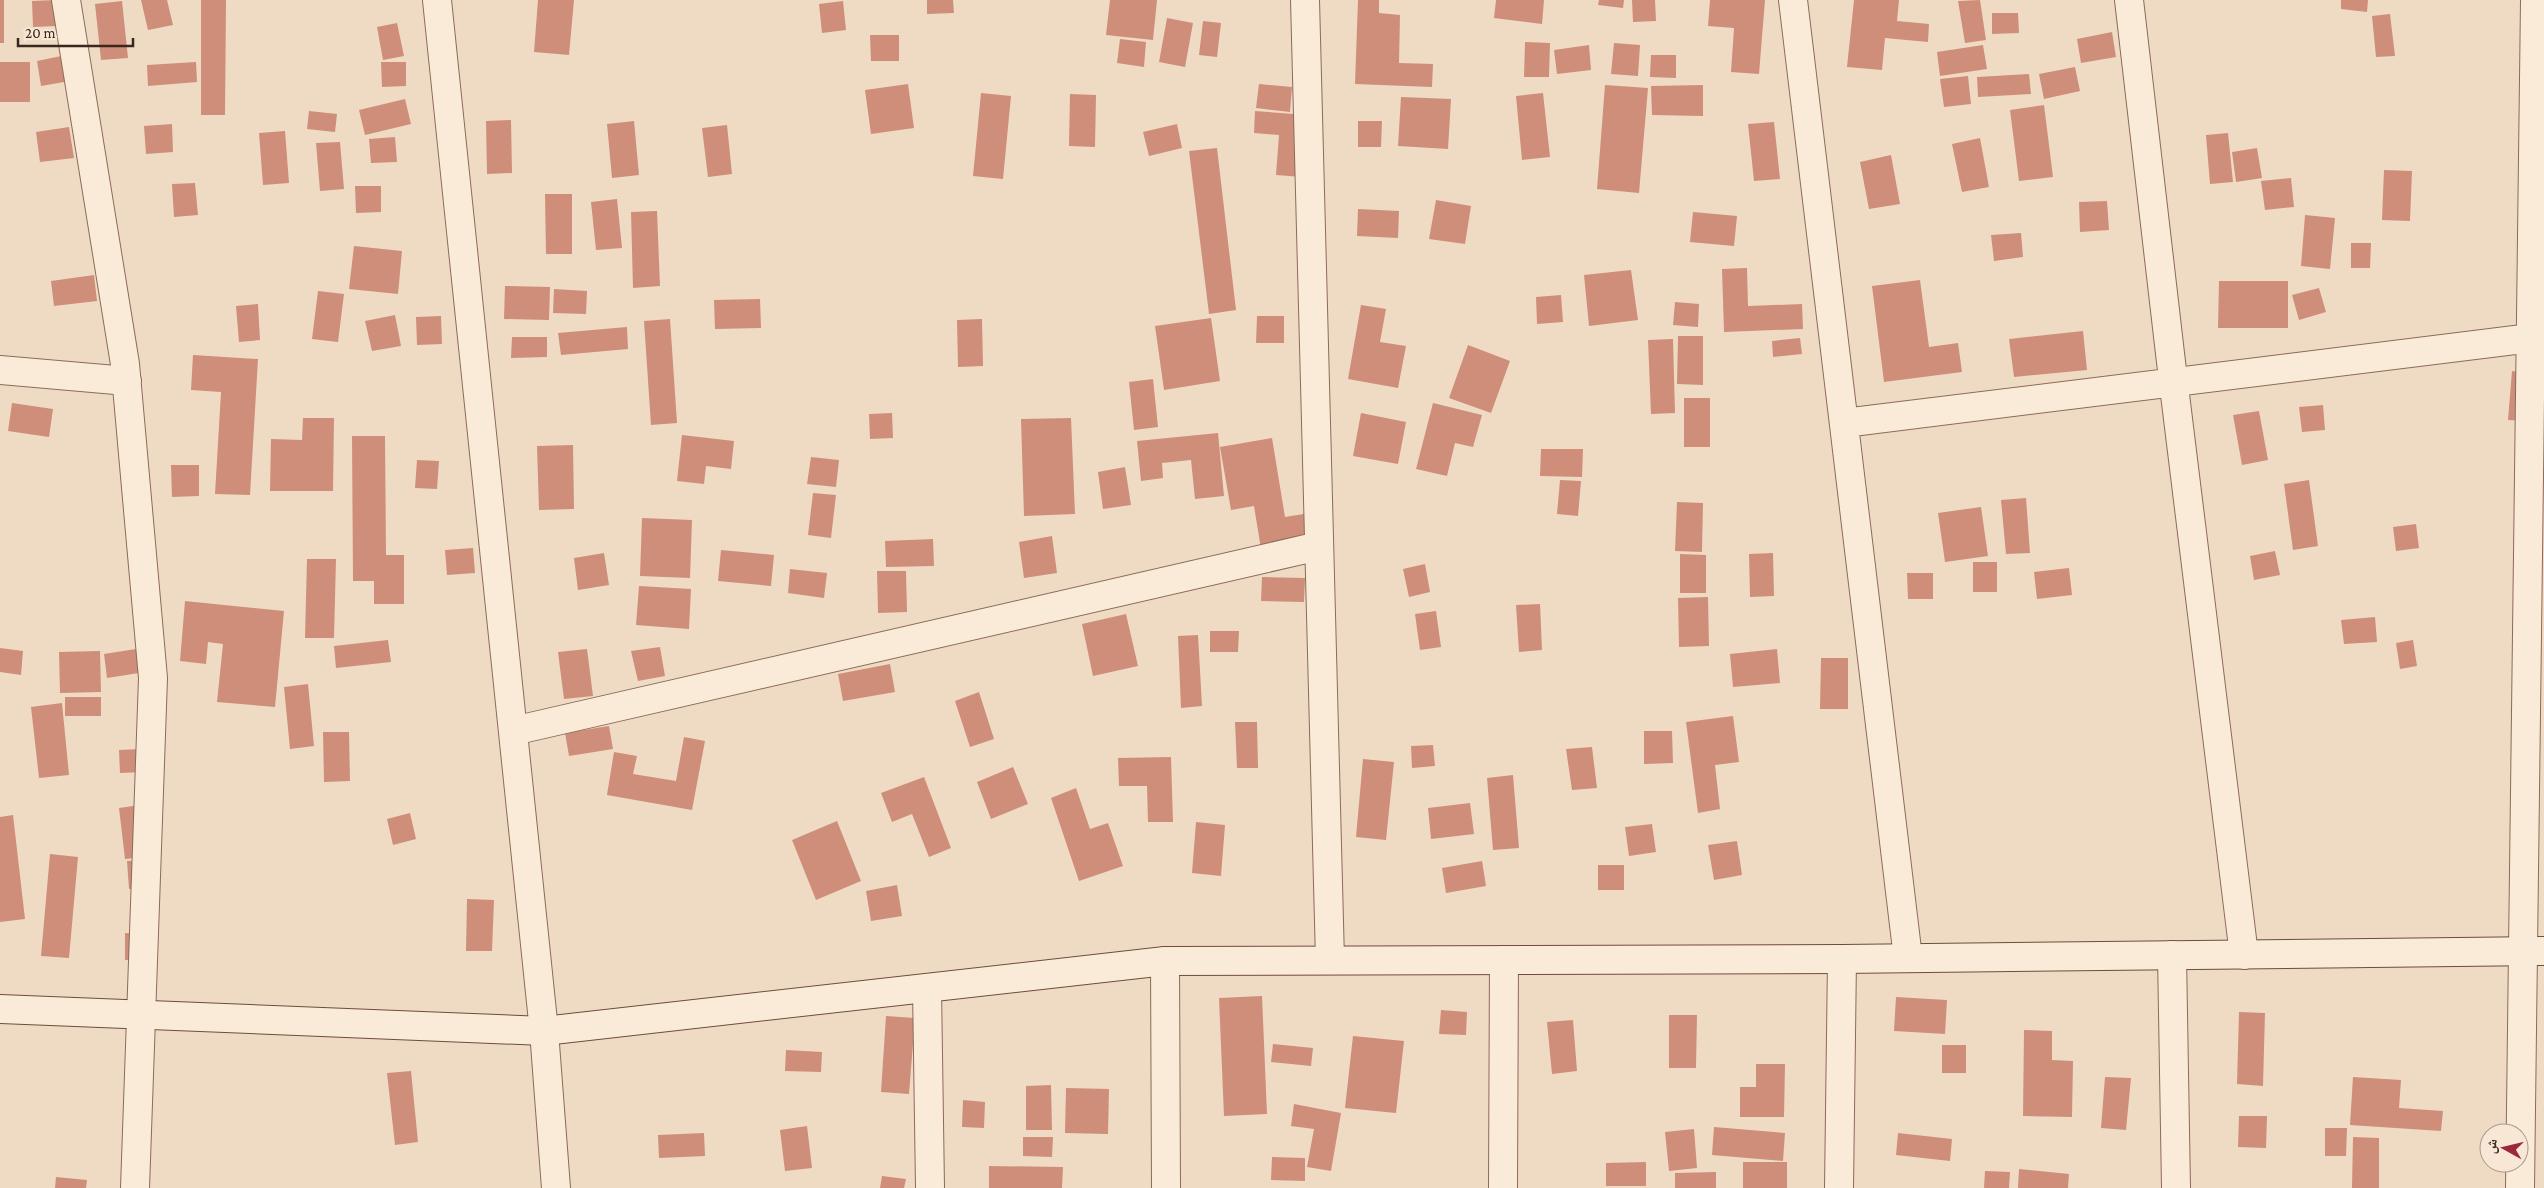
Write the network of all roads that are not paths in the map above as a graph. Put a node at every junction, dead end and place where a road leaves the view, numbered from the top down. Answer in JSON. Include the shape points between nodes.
{"nodes":[{"id":1,"x":66,"y":0,"type":"edge"},
{"id":2,"x":437,"y":0,"type":"edge"},
{"id":3,"x":1305,"y":0,"type":"edge"},
{"id":4,"x":1793,"y":0,"type":"edge"},
{"id":5,"x":2129,"y":0,"type":"edge"},
{"id":6,"x":2535,"y":0,"type":"edge"},
{"id":7,"x":2531,"y":338,"type":"junction"},
{"id":8,"x":0,"y":370,"type":"edge"},
{"id":9,"x":127,"y":380,"type":"junction"},
{"id":10,"x":2174,"y":382,"type":"junction"},
{"id":11,"x":1844,"y":423,"type":"junction"},
{"id":12,"x":2536,"y":539,"type":"edge"},
{"id":13,"x":1319,"y":546,"type":"junction"},
{"id":14,"x":513,"y":731,"type":"junction"},
{"id":15,"x":2533,"y":951,"type":"edge"},
{"id":16,"x":2172,"y":955,"type":"junction"},
{"id":17,"x":2244,"y":955,"type":"junction"},
{"id":18,"x":1842,"y":958,"type":"junction"},
{"id":19,"x":1908,"y":958,"type":"junction"},
{"id":20,"x":1330,"y":960,"type":"junction"},
{"id":21,"x":1504,"y":960,"type":"junction"},
{"id":22,"x":1165,"y":961,"type":"junction"},
{"id":23,"x":927,"y":988,"type":"junction"},
{"id":24,"x":0,"y":1009,"type":"edge"},
{"id":25,"x":140,"y":1015,"type":"junction"},
{"id":26,"x":544,"y":1031,"type":"junction"},
{"id":27,"x":134,"y":1188,"type":"edge"},
{"id":28,"x":556,"y":1188,"type":"edge"},
{"id":29,"x":930,"y":1188,"type":"edge"},
{"id":30,"x":1166,"y":1188,"type":"edge"},
{"id":31,"x":1503,"y":1188,"type":"edge"},
{"id":32,"x":1838,"y":1188,"type":"edge"},
{"id":33,"x":2176,"y":1188,"type":"edge"},
{"id":34,"x":2520,"y":1188,"type":"edge"}],
"edges":[{"from":1,"to":9,"type":"street"},
{"from":2,"to":14,"type":"street"},
{"from":3,"to":13,"type":"street"},
{"from":4,"to":11,"type":"street"},
{"from":5,"to":10,"type":"street"},
{"from":6,"to":7,"type":"street"},
{"from":7,"to":10,"type":"street"},
{"from":7,"to":12,"type":"street"},
{"from":8,"to":9,"type":"street"},
{"from":9,"to":25,"type":"street","via":[[153,678]]},
{"from":10,"to":11,"type":"street"},
{"from":10,"to":17,"type":"street"},
{"from":11,"to":19,"type":"street"},
{"from":12,"to":15,"type":"street"},
{"from":13,"to":14,"type":"street"},
{"from":13,"to":20,"type":"street"},
{"from":14,"to":26,"type":"street"},
{"from":15,"to":17,"type":"street"},
{"from":15,"to":34,"type":"street"},
{"from":16,"to":17,"type":"street"},
{"from":16,"to":19,"type":"street"},
{"from":16,"to":33,"type":"street"},
{"from":18,"to":19,"type":"street"},
{"from":18,"to":21,"type":"street"},
{"from":18,"to":32,"type":"street"},
{"from":20,"to":21,"type":"street"},
{"from":20,"to":22,"type":"street"},
{"from":21,"to":31,"type":"street"},
{"from":22,"to":23,"type":"street"},
{"from":22,"to":30,"type":"street"},
{"from":23,"to":26,"type":"street"},
{"from":23,"to":29,"type":"street"},
{"from":24,"to":25,"type":"street"},
{"from":25,"to":26,"type":"street"},
{"from":25,"to":27,"type":"street"},
{"from":26,"to":28,"type":"street"}]}
